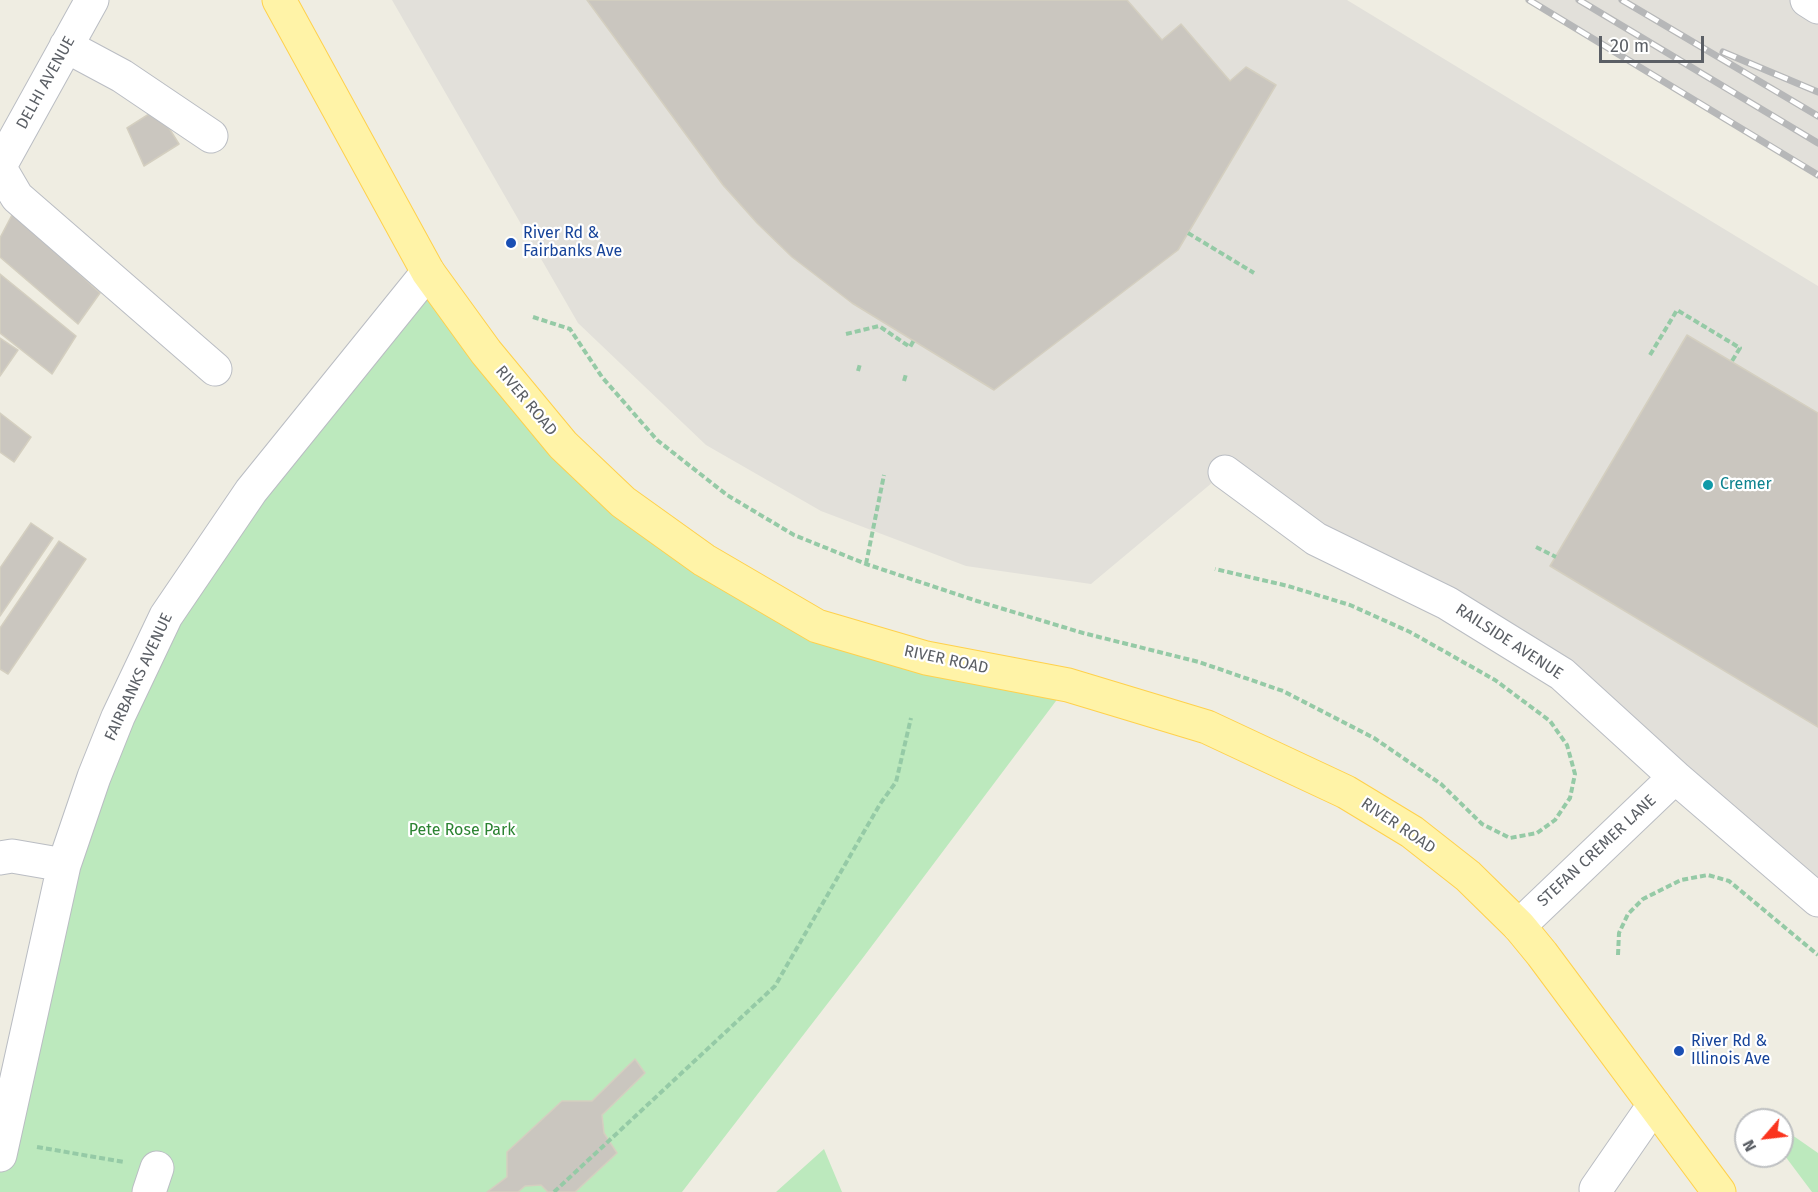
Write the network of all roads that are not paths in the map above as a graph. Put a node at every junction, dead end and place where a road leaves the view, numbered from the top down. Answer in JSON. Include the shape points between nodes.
{"nodes":[{"id":1,"x":92,"y":0,"type":"edge"},
{"id":2,"x":279,"y":0,"type":"edge"},
{"id":3,"x":1807,"y":0,"type":"edge"},
{"id":4,"x":1818,"y":6,"type":"edge"},
{"id":5,"x":66,"y":46,"type":"junction"},
{"id":6,"x":211,"y":136,"type":"dead end"},
{"id":7,"x":0,"y":167,"type":"edge"},
{"id":8,"x":428,"y":272,"type":"junction"},
{"id":9,"x":215,"y":369,"type":"dead end"},
{"id":10,"x":1225,"y":472,"type":"dead end"},
{"id":11,"x":1675,"y":777,"type":"junction"},
{"id":12,"x":0,"y":858,"type":"edge"},
{"id":13,"x":64,"y":865,"type":"junction"},
{"id":14,"x":1818,"y":900,"type":"edge"},
{"id":15,"x":1519,"y":926,"type":"junction"},
{"id":16,"x":1654,"y":1105,"type":"junction"},
{"id":17,"x":0,"y":1155,"type":"edge"},
{"id":18,"x":1596,"y":1189,"type":"dead end"},
{"id":19,"x":1719,"y":1192,"type":"edge"}],
"edges":[{"from":1,"to":5,"type":"street","name":"DELHI AVENUE"},
{"from":2,"to":8,"type":"main road","name":"RIVER ROAD"},
{"from":3,"to":4,"type":"street"},
{"from":5,"to":6,"type":"street","via":[[122,76]]},
{"from":5,"to":7,"type":"street","name":"DELHI AVENUE"},
{"from":7,"to":9,"type":"street","via":[[17,197]]},
{"from":8,"to":13,"type":"street","name":"FAIRBANKS AVENUE","via":[[250,491],[166,616],[118,717]]},
{"from":8,"to":15,"type":"main road","name":"RIVER ROAD","via":[[486,352],[563,445],[623,502],[732,577],[818,626],[926,658],[1068,685],[1207,727],[1346,792],[1412,832],[1468,876]]},
{"from":10,"to":11,"type":"street","name":"RAILSIDE AVENUE","via":[[1316,539],[1447,603],[1562,674]]},
{"from":11,"to":14,"type":"street","name":"RAILSIDE AVENUE"},
{"from":11,"to":15,"type":"street","name":"STEFAN CREMER LANE"},
{"from":12,"to":13,"type":"street","via":[[12,856]]},
{"from":13,"to":17,"type":"street","name":"FAIRBANKS AVENUE"},
{"from":15,"to":16,"type":"main road","name":"RIVER ROAD"},
{"from":16,"to":18,"type":"street"},
{"from":16,"to":19,"type":"main road","name":"RIVER ROAD"}]}
